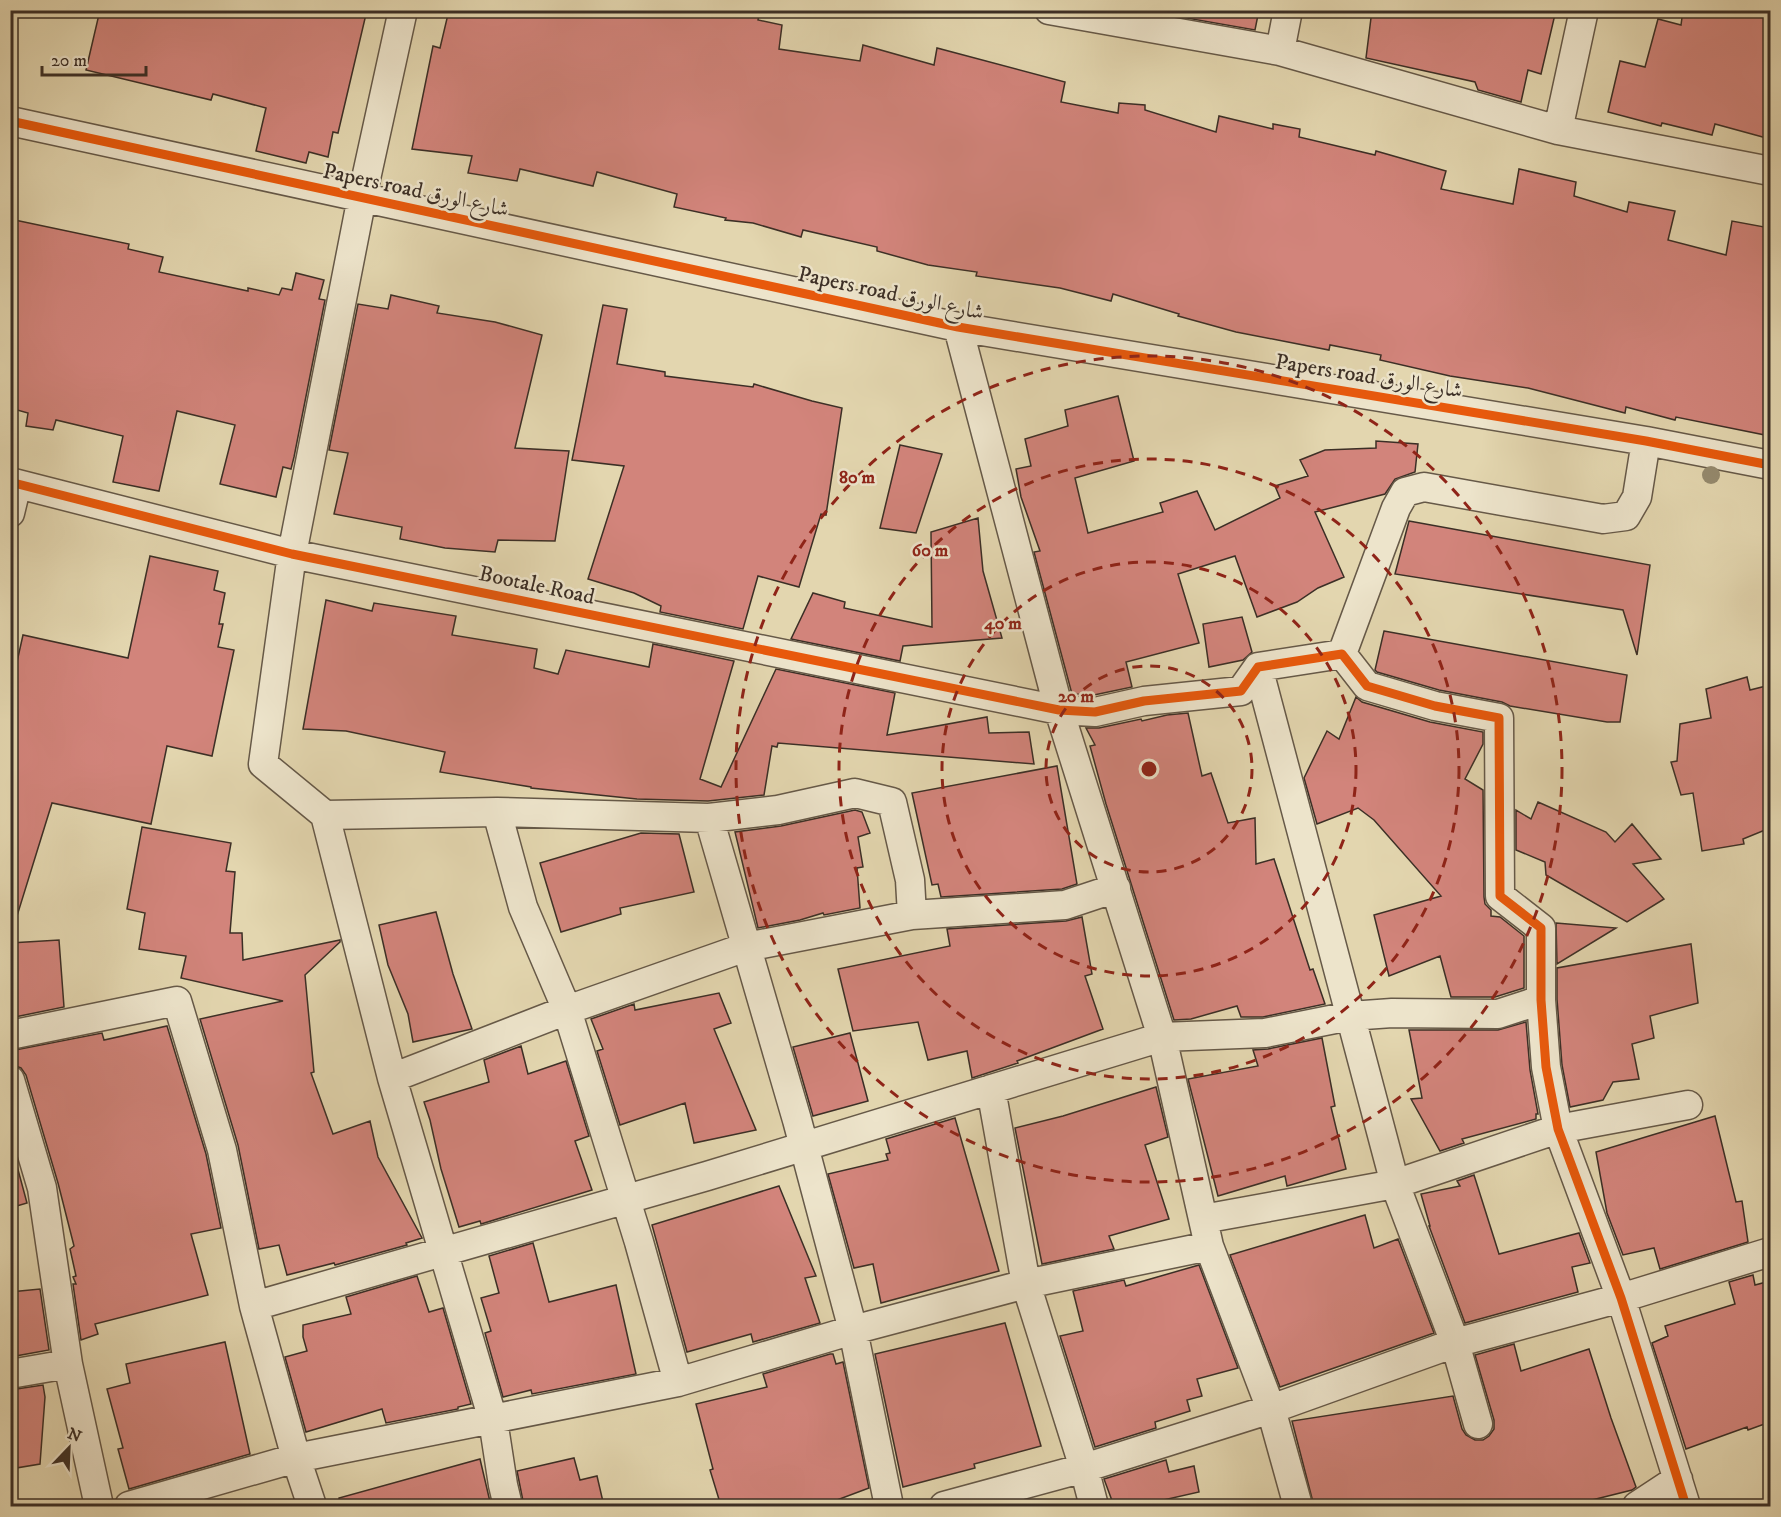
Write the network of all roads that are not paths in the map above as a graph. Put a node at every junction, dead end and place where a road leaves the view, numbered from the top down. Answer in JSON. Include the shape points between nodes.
{"nodes":[{"id":1,"x":403,"y":10,"type":"edge"},
{"id":2,"x":1048,"y":10,"type":"edge"},
{"id":3,"x":1288,"y":10,"type":"edge"},
{"id":4,"x":1584,"y":10,"type":"edge"},
{"id":5,"x":1280,"y":51,"type":"junction"},
{"id":6,"x":10,"y":121,"type":"edge"},
{"id":7,"x":1558,"y":130,"type":"junction"},
{"id":8,"x":1770,"y":171,"type":"edge"},
{"id":9,"x":362,"y":197,"type":"junction"},
{"id":10,"x":958,"y":327,"type":"junction"},
{"id":11,"x":1646,"y":441,"type":"junction"},
{"id":12,"x":1770,"y":465,"type":"edge"},
{"id":13,"x":14,"y":483,"type":"edge"},
{"id":14,"x":10,"y":513,"type":"edge"},
{"id":15,"x":292,"y":554,"type":"junction"},
{"id":16,"x":1342,"y":654,"type":"junction"},
{"id":17,"x":1258,"y":667,"type":"junction"},
{"id":18,"x":1059,"y":710,"type":"junction"},
{"id":19,"x":497,"y":812,"type":"junction"},
{"id":20,"x":325,"y":815,"type":"junction"},
{"id":21,"x":709,"y":818,"type":"junction"},
{"id":22,"x":1116,"y":888,"type":"junction"},
{"id":23,"x":912,"y":915,"type":"junction"},
{"id":24,"x":746,"y":947,"type":"junction"},
{"id":25,"x":1541,"y":1000,"type":"junction"},
{"id":26,"x":567,"y":1010,"type":"junction"},
{"id":27,"x":1350,"y":1016,"type":"junction"},
{"id":28,"x":10,"y":1035,"type":"edge"},
{"id":29,"x":1162,"y":1037,"type":"junction"},
{"id":30,"x":392,"y":1078,"type":"junction"},
{"id":31,"x":10,"y":1080,"type":"edge"},
{"id":32,"x":991,"y":1089,"type":"junction"},
{"id":33,"x":1688,"y":1105,"type":"dead end"},
{"id":34,"x":1558,"y":1129,"type":"junction"},
{"id":35,"x":803,"y":1145,"type":"junction"},
{"id":36,"x":1395,"y":1184,"type":"junction"},
{"id":37,"x":625,"y":1198,"type":"junction"},
{"id":38,"x":1206,"y":1232,"type":"junction"},
{"id":39,"x":442,"y":1251,"type":"junction"},
{"id":40,"x":1770,"y":1252,"type":"edge"},
{"id":41,"x":1026,"y":1284,"type":"junction"},
{"id":42,"x":1621,"y":1298,"type":"junction"},
{"id":43,"x":254,"y":1306,"type":"junction"},
{"id":44,"x":853,"y":1330,"type":"junction"},
{"id":45,"x":1455,"y":1343,"type":"junction"},
{"id":46,"x":68,"y":1364,"type":"junction"},
{"id":47,"x":10,"y":1374,"type":"edge"},
{"id":48,"x":678,"y":1382,"type":"junction"},
{"id":49,"x":1271,"y":1409,"type":"junction"},
{"id":50,"x":493,"y":1420,"type":"junction"},
{"id":51,"x":1478,"y":1424,"type":"dead end"},
{"id":52,"x":296,"y":1458,"type":"junction"},
{"id":53,"x":1084,"y":1468,"type":"junction"},
{"id":54,"x":1678,"y":1479,"type":"junction"},
{"id":55,"x":99,"y":1506,"type":"edge"},
{"id":56,"x":129,"y":1506,"type":"edge"},
{"id":57,"x":312,"y":1506,"type":"edge"},
{"id":58,"x":508,"y":1506,"type":"edge"},
{"id":59,"x":889,"y":1506,"type":"edge"},
{"id":60,"x":944,"y":1506,"type":"edge"},
{"id":61,"x":1094,"y":1506,"type":"edge"},
{"id":62,"x":1298,"y":1506,"type":"edge"},
{"id":63,"x":1637,"y":1506,"type":"edge"},
{"id":64,"x":1686,"y":1506,"type":"edge"}],
"edges":[{"from":1,"to":9,"type":"street"},
{"from":2,"to":5,"type":"street"},
{"from":3,"to":5,"type":"street"},
{"from":4,"to":7,"type":"street"},
{"from":5,"to":7,"type":"street"},
{"from":6,"to":9,"type":"street","name":"Papers road شارع الورق"},
{"from":7,"to":8,"type":"street"},
{"from":9,"to":10,"type":"street","name":"Papers road شارع الورق"},
{"from":9,"to":15,"type":"street"},
{"from":10,"to":11,"type":"street","name":"Papers road شارع الورق"},
{"from":10,"to":18,"type":"street"},
{"from":11,"to":12,"type":"street","name":"Papers road شارع الورق"},
{"from":11,"to":16,"type":"street","via":[[1637,497],[1626,516],[1603,519],[1424,487],[1405,492]]},
{"from":13,"to":14,"type":"street"},
{"from":13,"to":15,"type":"street","name":"Bootale Road"},
{"from":15,"to":18,"type":"street","name":"Bootale Road"},
{"from":15,"to":20,"type":"street","via":[[264,764]]},
{"from":16,"to":17,"type":"street"},
{"from":16,"to":25,"type":"street","via":[[1367,686],[1435,706],[1499,718],[1500,896],[1541,928]]},
{"from":17,"to":18,"type":"street","name":"Bootale Road","via":[[1241,691],[1144,701],[1095,712]]},
{"from":17,"to":27,"type":"street"},
{"from":18,"to":22,"type":"street"},
{"from":19,"to":20,"type":"street"},
{"from":19,"to":21,"type":"street"},
{"from":19,"to":26,"type":"street","via":[[523,907]]},
{"from":20,"to":30,"type":"street"},
{"from":21,"to":23,"type":"street","via":[[778,810],[855,794],[892,802],[910,880]]},
{"from":21,"to":24,"type":"street"},
{"from":22,"to":23,"type":"street","via":[[1065,905]]},
{"from":22,"to":29,"type":"street"},
{"from":23,"to":24,"type":"street"},
{"from":24,"to":26,"type":"street"},
{"from":24,"to":35,"type":"street"},
{"from":25,"to":27,"type":"street","via":[[1498,1014]]},
{"from":25,"to":34,"type":"street","via":[[1545,1067]]},
{"from":26,"to":30,"type":"street"},
{"from":26,"to":37,"type":"street"},
{"from":27,"to":29,"type":"street","via":[[1265,1033]]},
{"from":27,"to":36,"type":"street"},
{"from":28,"to":43,"type":"street","via":[[177,1001],[222,1150]]},
{"from":29,"to":32,"type":"street"},
{"from":29,"to":38,"type":"street"},
{"from":30,"to":39,"type":"street"},
{"from":31,"to":46,"type":"street","via":[[42,1188]]},
{"from":32,"to":35,"type":"street"},
{"from":32,"to":41,"type":"street"},
{"from":33,"to":34,"type":"street"},
{"from":34,"to":36,"type":"street"},
{"from":34,"to":42,"type":"street"},
{"from":35,"to":37,"type":"street"},
{"from":35,"to":44,"type":"street"},
{"from":36,"to":38,"type":"street"},
{"from":36,"to":45,"type":"street"},
{"from":37,"to":39,"type":"street"},
{"from":37,"to":48,"type":"street"},
{"from":38,"to":41,"type":"street"},
{"from":38,"to":49,"type":"street"},
{"from":39,"to":43,"type":"street"},
{"from":39,"to":50,"type":"street"},
{"from":40,"to":42,"type":"street"},
{"from":41,"to":44,"type":"street"},
{"from":41,"to":53,"type":"street"},
{"from":42,"to":45,"type":"street"},
{"from":42,"to":54,"type":"street"},
{"from":43,"to":52,"type":"street"},
{"from":44,"to":48,"type":"street"},
{"from":44,"to":59,"type":"street"},
{"from":45,"to":49,"type":"street"},
{"from":45,"to":51,"type":"street"},
{"from":46,"to":47,"type":"street"},
{"from":46,"to":55,"type":"street"},
{"from":48,"to":50,"type":"street"},
{"from":49,"to":53,"type":"street"},
{"from":49,"to":62,"type":"street"},
{"from":50,"to":52,"type":"street"},
{"from":50,"to":58,"type":"street"},
{"from":52,"to":56,"type":"street"},
{"from":52,"to":57,"type":"street"},
{"from":53,"to":60,"type":"street"},
{"from":53,"to":61,"type":"street"},
{"from":54,"to":63,"type":"street"},
{"from":54,"to":64,"type":"street"}]}
